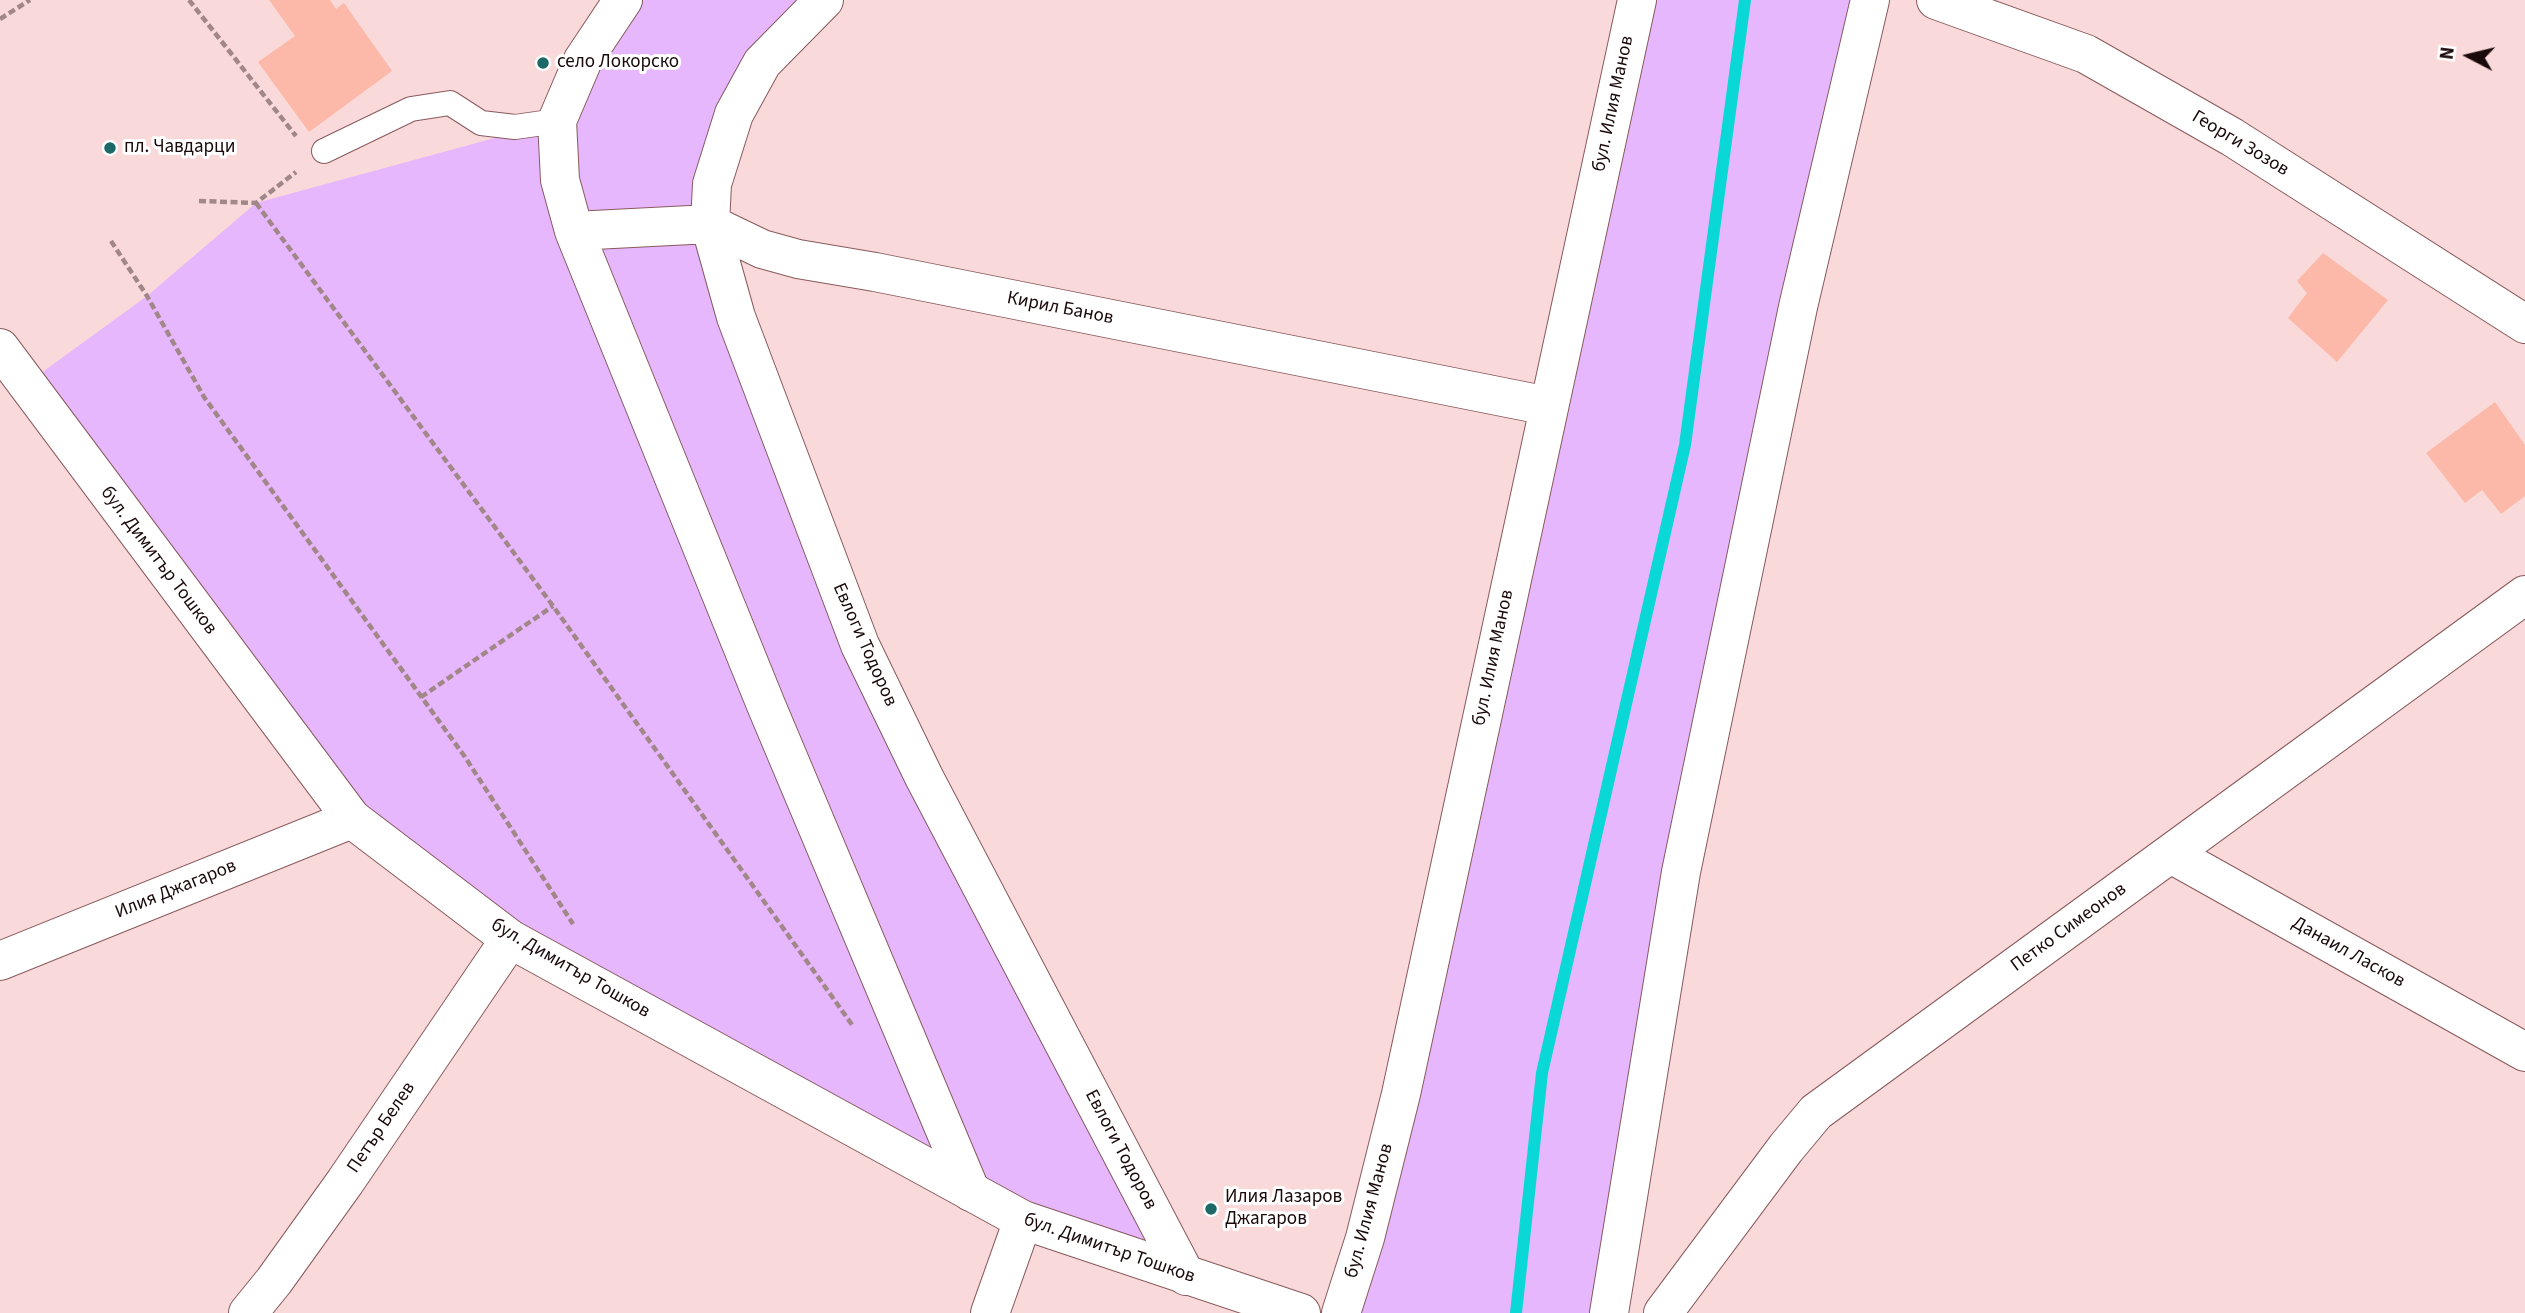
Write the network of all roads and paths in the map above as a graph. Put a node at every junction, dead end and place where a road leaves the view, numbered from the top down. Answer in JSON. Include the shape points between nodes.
{"nodes":[{"id":1,"x":30,"y":0,"type":"edge"},
{"id":2,"x":189,"y":0,"type":"edge"},
{"id":3,"x":624,"y":0,"type":"edge"},
{"id":4,"x":824,"y":0,"type":"edge"},
{"id":5,"x":1637,"y":0,"type":"edge"},
{"id":6,"x":1870,"y":0,"type":"edge"},
{"id":7,"x":1936,"y":0,"type":"edge"},
{"id":8,"x":0,"y":19,"type":"edge"},
{"id":9,"x":557,"y":121,"type":"junction"},
{"id":10,"x":324,"y":151,"type":"junction"},
{"id":11,"x":199,"y":201,"type":"dead end"},
{"id":12,"x":256,"y":203,"type":"junction"},
{"id":13,"x":710,"y":224,"type":"junction"},
{"id":14,"x":574,"y":231,"type":"junction"},
{"id":15,"x":111,"y":241,"type":"dead end"},
{"id":16,"x":2525,"y":324,"type":"edge"},
{"id":17,"x":0,"y":348,"type":"edge"},
{"id":18,"x":1548,"y":406,"type":"junction"},
{"id":19,"x":2525,"y":595,"type":"edge"},
{"id":20,"x":553,"y":606,"type":"junction"},
{"id":21,"x":421,"y":697,"type":"junction"},
{"id":22,"x":352,"y":819,"type":"junction"},
{"id":23,"x":2171,"y":854,"type":"junction"},
{"id":24,"x":579,"y":932,"type":"dead end"},
{"id":25,"x":510,"y":939,"type":"junction"},
{"id":26,"x":0,"y":961,"type":"edge"},
{"id":27,"x":859,"y":1034,"type":"dead end"},
{"id":28,"x":2525,"y":1052,"type":"edge"},
{"id":29,"x":971,"y":1192,"type":"junction"},
{"id":30,"x":1023,"y":1220,"type":"junction"},
{"id":31,"x":1186,"y":1276,"type":"junction"},
{"id":32,"x":248,"y":1313,"type":"edge"},
{"id":33,"x":990,"y":1313,"type":"edge"},
{"id":34,"x":1301,"y":1313,"type":"edge"},
{"id":35,"x":1341,"y":1313,"type":"edge"},
{"id":36,"x":1609,"y":1313,"type":"edge"},
{"id":37,"x":1663,"y":1313,"type":"edge"}],
"edges":[{"from":1,"to":8,"type":"path"},
{"from":2,"to":10,"type":"path","via":[[300,141]]},
{"from":3,"to":9,"type":"street","via":[[583,60]]},
{"from":4,"to":13,"type":"street","name":"Евлоги Тодоров","via":[[762,63],[734,114],[712,184]]},
{"from":5,"to":18,"type":"street","name":"бул. Илия Манов"},
{"from":6,"to":36,"type":"street","via":[[1798,307],[1681,872]]},
{"from":7,"to":16,"type":"street","name":"Георги Зозов","via":[[2086,54],[2232,137]]},
{"from":9,"to":10,"type":"lane","via":[[514,127],[481,123],[450,103],[411,109]]},
{"from":9,"to":14,"type":"street","via":[[560,180]]},
{"from":10,"to":12,"type":"path"},
{"from":11,"to":12,"type":"path"},
{"from":12,"to":20,"type":"path"},
{"from":13,"to":14,"type":"street","name":"Кирил Банов"},
{"from":13,"to":18,"type":"street","name":"Кирил Банов","via":[[762,249],[798,259]]},
{"from":13,"to":31,"type":"street","name":"Евлоги Тодоров","via":[[736,317],[860,645],[924,777]]},
{"from":14,"to":29,"type":"street","via":[[766,705]]},
{"from":15,"to":21,"type":"path","via":[[204,397]]},
{"from":17,"to":22,"type":"street","name":"бул. Димитър Тошков"},
{"from":18,"to":35,"type":"street","name":"бул. Илия Манов","via":[[1401,1094]]},
{"from":19,"to":23,"type":"street","name":"Петко Симеонов"},
{"from":20,"to":21,"type":"path"},
{"from":20,"to":27,"type":"path"},
{"from":21,"to":24,"type":"path"},
{"from":22,"to":25,"type":"street","name":"бул. Димитър Тошков"},
{"from":22,"to":26,"type":"street","name":"Илия Джагаров"},
{"from":23,"to":28,"type":"street","name":"Данаил Ласков"},
{"from":23,"to":37,"type":"street","name":"Петко Симеонов","via":[[1816,1112]]},
{"from":25,"to":29,"type":"street","name":"бул. Димитър Тошков"},
{"from":25,"to":32,"type":"street","name":"Петър Белев","via":[[345,1182]]},
{"from":29,"to":30,"type":"street","name":"бул. Димитър Тошков"},
{"from":30,"to":31,"type":"street","name":"бул. Димитър Тошков"},
{"from":30,"to":33,"type":"street"},
{"from":31,"to":34,"type":"street","name":"бул. Димитър Тошков"}]}
